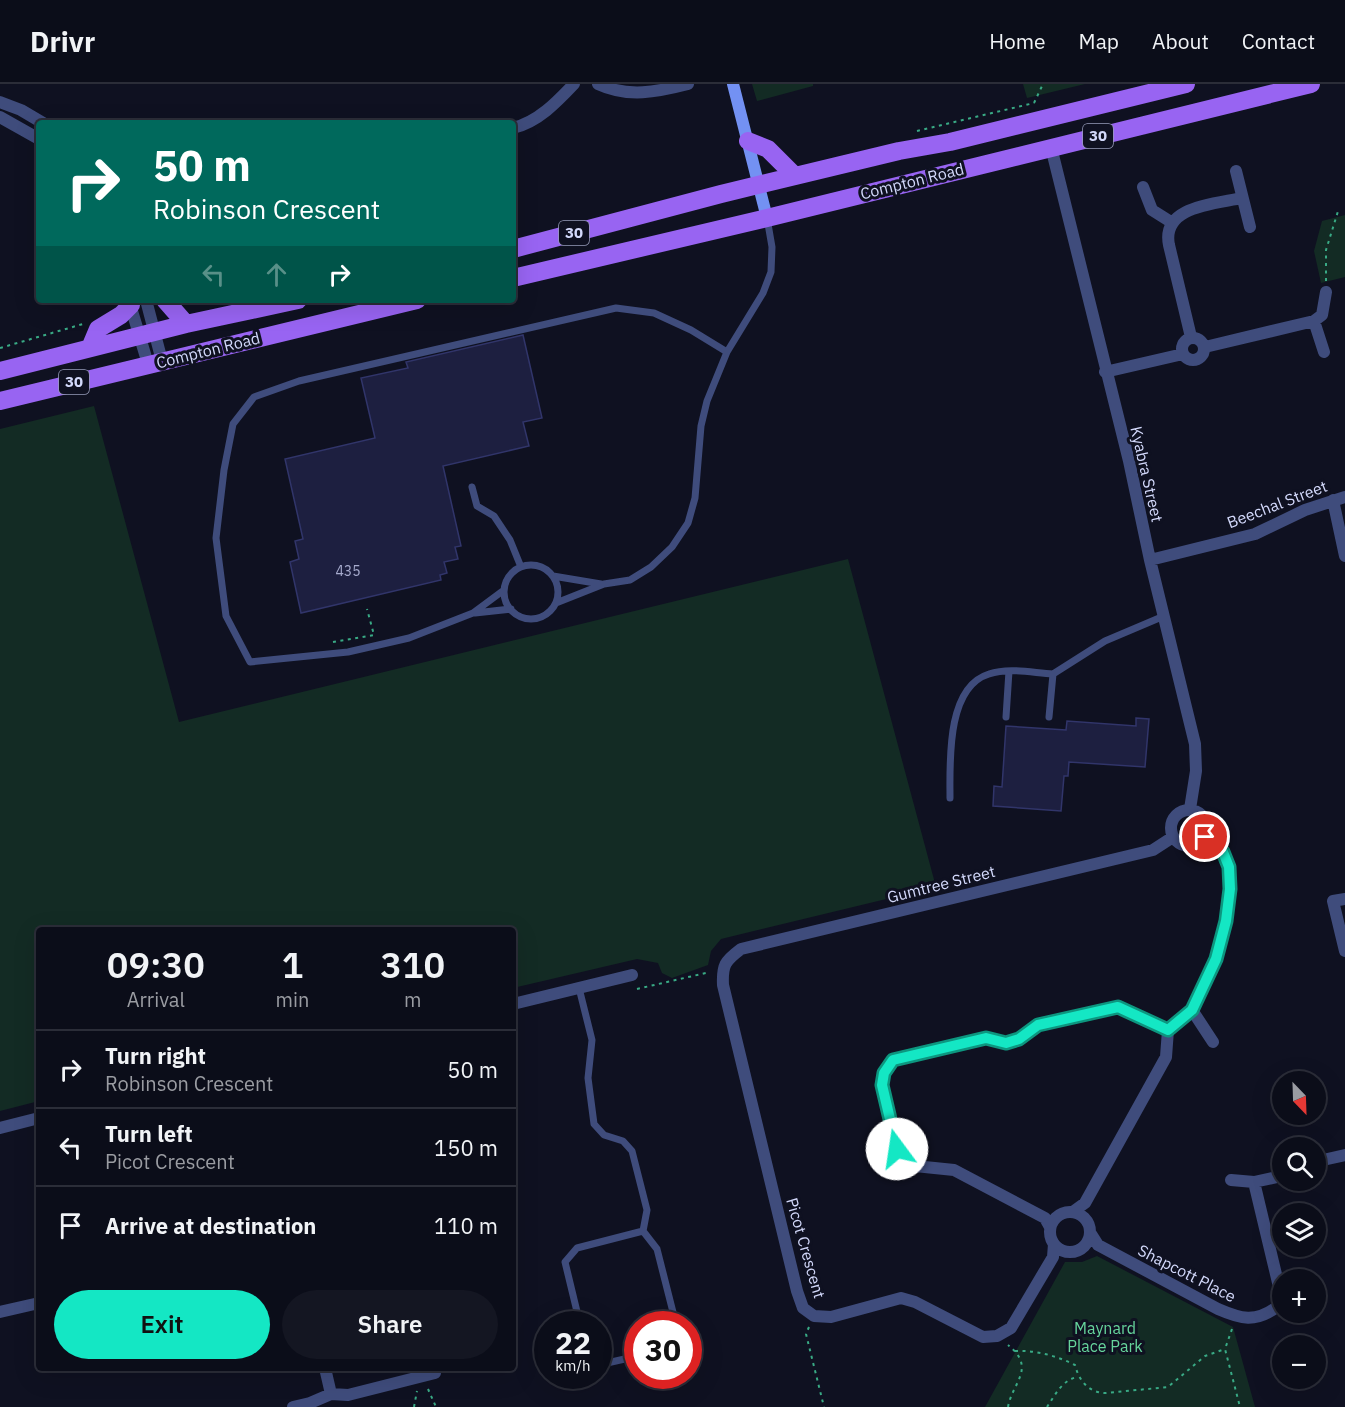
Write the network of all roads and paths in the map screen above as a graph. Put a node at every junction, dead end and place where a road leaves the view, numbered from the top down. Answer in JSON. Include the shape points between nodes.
{"nodes":[{"id":1,"x":574,"y":84,"type":"edge"},
{"id":2,"x":598,"y":84,"type":"edge"},
{"id":3,"x":688,"y":84,"type":"edge"},
{"id":4,"x":733,"y":84,"type":"edge"},
{"id":5,"x":1043,"y":84,"type":"edge"},
{"id":6,"x":1186,"y":84,"type":"edge"},
{"id":7,"x":1311,"y":84,"type":"edge"},
{"id":8,"x":0,"y":102,"type":"edge"},
{"id":9,"x":0,"y":117,"type":"edge"},
{"id":10,"x":38,"y":120,"type":"edge"},
{"id":11,"x":1037,"y":120,"type":"junction"},
{"id":12,"x":516,"y":127,"type":"edge"},
{"id":13,"x":36,"y":137,"type":"edge"},
{"id":14,"x":748,"y":141,"type":"junction"},
{"id":15,"x":1051,"y":147,"type":"junction"},
{"id":16,"x":1236,"y":171,"type":"dead end"},
{"id":17,"x":795,"y":176,"type":"junction"},
{"id":18,"x":759,"y":184,"type":"junction"},
{"id":19,"x":1143,"y":187,"type":"dead end"},
{"id":20,"x":1242,"y":198,"type":"junction"},
{"id":21,"x":1339,"y":208,"type":"dead end"},
{"id":22,"x":767,"y":218,"type":"junction"},
{"id":23,"x":1171,"y":222,"type":"junction"},
{"id":24,"x":1250,"y":227,"type":"dead end"},
{"id":25,"x":516,"y":248,"type":"edge"},
{"id":26,"x":516,"y":277,"type":"edge"},
{"id":27,"x":1326,"y":292,"type":"joint"},
{"id":28,"x":134,"y":303,"type":"edge"},
{"id":29,"x":135,"y":303,"type":"edge"},
{"id":30,"x":168,"y":303,"type":"edge"},
{"id":31,"x":198,"y":303,"type":"edge"},
{"id":32,"x":284,"y":303,"type":"edge"},
{"id":33,"x":404,"y":303,"type":"edge"},
{"id":34,"x":202,"y":304,"type":"dead end"},
{"id":35,"x":91,"y":320,"type":"dead end"},
{"id":36,"x":1314,"y":321,"type":"junction"},
{"id":37,"x":186,"y":324,"type":"junction"},
{"id":38,"x":147,"y":334,"type":"junction"},
{"id":39,"x":1191,"y":338,"type":"junction"},
{"id":40,"x":1204,"y":347,"type":"junction"},
{"id":41,"x":0,"y":348,"type":"edge"},
{"id":42,"x":90,"y":348,"type":"junction"},
{"id":43,"x":727,"y":352,"type":"junction"},
{"id":44,"x":1324,"y":352,"type":"dead end"},
{"id":45,"x":1183,"y":354,"type":"junction"},
{"id":46,"x":155,"y":362,"type":"junction"},
{"id":47,"x":0,"y":371,"type":"edge"},
{"id":48,"x":1105,"y":372,"type":"junction"},
{"id":49,"x":0,"y":401,"type":"edge"},
{"id":50,"x":472,"y":487,"type":"dead end"},
{"id":51,"x":1339,"y":498,"type":"edge"},
{"id":52,"x":1345,"y":556,"type":"edge"},
{"id":53,"x":1150,"y":560,"type":"junction"},
{"id":54,"x":521,"y":567,"type":"junction"},
{"id":55,"x":553,"y":576,"type":"junction"},
{"id":56,"x":604,"y":584,"type":"junction"},
{"id":57,"x":504,"y":590,"type":"junction"},
{"id":58,"x":556,"y":603,"type":"junction"},
{"id":59,"x":367,"y":609,"type":"dead end"},
{"id":60,"x":511,"y":609,"type":"junction"},
{"id":61,"x":473,"y":613,"type":"junction"},
{"id":62,"x":1164,"y":616,"type":"junction"},
{"id":63,"x":329,"y":643,"type":"dead end"},
{"id":64,"x":1010,"y":671,"type":"junction"},
{"id":65,"x":1053,"y":674,"type":"junction"},
{"id":66,"x":1006,"y":717,"type":"dead end"},
{"id":67,"x":1049,"y":717,"type":"dead end"},
{"id":68,"x":950,"y":798,"type":"dead end"},
{"id":69,"x":1190,"y":809,"type":"junction"},
{"id":70,"x":1173,"y":837,"type":"junction"},
{"id":71,"x":1205,"y":837,"type":"junction"},
{"id":72,"x":1345,"y":898,"type":"edge"},
{"id":73,"x":1345,"y":951,"type":"edge"},
{"id":74,"x":722,"y":969,"type":"junction"},
{"id":75,"x":632,"y":975,"type":"dead end"},
{"id":76,"x":579,"y":988,"type":"junction"},
{"id":77,"x":637,"y":989,"type":"dead end"},
{"id":78,"x":516,"y":1003,"type":"edge"},
{"id":79,"x":1192,"y":1010,"type":"junction"},
{"id":80,"x":1168,"y":1030,"type":"junction"},
{"id":81,"x":1213,"y":1042,"type":"dead end"},
{"id":82,"x":36,"y":1119,"type":"edge"},
{"id":83,"x":0,"y":1128,"type":"edge"},
{"id":84,"x":1345,"y":1155,"type":"edge"},
{"id":85,"x":1326,"y":1159,"type":"edge"},
{"id":86,"x":1272,"y":1178,"type":"edge"},
{"id":87,"x":1231,"y":1180,"type":"dead end"},
{"id":88,"x":1254,"y":1182,"type":"junction"},
{"id":89,"x":1079,"y":1214,"type":"junction"},
{"id":90,"x":1050,"y":1220,"type":"junction"},
{"id":91,"x":643,"y":1231,"type":"junction"},
{"id":92,"x":1092,"y":1241,"type":"junction"},
{"id":93,"x":1057,"y":1251,"type":"junction"},
{"id":94,"x":36,"y":1304,"type":"edge"},
{"id":95,"x":577,"y":1311,"type":"edge"},
{"id":96,"x":673,"y":1311,"type":"edge"},
{"id":97,"x":0,"y":1312,"type":"edge"},
{"id":98,"x":814,"y":1316,"type":"junction"},
{"id":99,"x":1236,"y":1317,"type":"junction"},
{"id":100,"x":997,"y":1336,"type":"junction"},
{"id":101,"x":1225,"y":1348,"type":"junction"},
{"id":102,"x":1015,"y":1351,"type":"junction"},
{"id":103,"x":326,"y":1371,"type":"edge"},
{"id":104,"x":435,"y":1372,"type":"dead end"},
{"id":105,"x":420,"y":1377,"type":"junction"},
{"id":106,"x":1078,"y":1377,"type":"junction"},
{"id":107,"x":331,"y":1394,"type":"junction"},
{"id":108,"x":293,"y":1407,"type":"edge"},
{"id":109,"x":436,"y":1407,"type":"edge"},
{"id":110,"x":824,"y":1407,"type":"edge"},
{"id":111,"x":1008,"y":1407,"type":"edge"},
{"id":112,"x":1047,"y":1407,"type":"edge"},
{"id":113,"x":1240,"y":1407,"type":"edge"}],
"edges":[{"from":1,"to":12,"type":"street","via":[[542,114]]},
{"from":2,"to":3,"type":"street","via":[[618,91],[644,93]]},
{"from":4,"to":14,"type":"street"},
{"from":5,"to":11,"type":"path","via":[[1034,103]]},
{"from":6,"to":11,"type":"main road","name":"Compton Road","number":"30"},
{"from":7,"to":15,"type":"main road","name":"Compton Road","number":"30"},
{"from":8,"to":10,"type":"street"},
{"from":9,"to":13,"type":"street"},
{"from":11,"to":17,"type":"main road","name":"Compton Road","number":"30"},
{"from":14,"to":17,"type":"main road","via":[[768,149]]},
{"from":14,"to":18,"type":"street"},
{"from":15,"to":22,"type":"main road","name":"Compton Road","number":"30"},
{"from":15,"to":48,"type":"street","name":"Kyabra Street"},
{"from":16,"to":20,"type":"street"},
{"from":17,"to":18,"type":"main road","name":"Compton Road","number":"30"},
{"from":18,"to":22,"type":"street"},
{"from":18,"to":25,"type":"main road","name":"Compton Road","number":"30"},
{"from":19,"to":23,"type":"street","via":[[1152,210]]},
{"from":20,"to":23,"type":"street","via":[[1188,211]]},
{"from":20,"to":24,"type":"street"},
{"from":21,"to":27,"type":"path","via":[[1326,250]]},
{"from":22,"to":26,"type":"main road","name":"Compton Road","number":"30"},
{"from":22,"to":43,"type":"lane","via":[[771,272],[764,292]]},
{"from":23,"to":39,"type":"street","via":[[1167,237]]},
{"from":27,"to":36,"type":"street","via":[[1322,315]]},
{"from":28,"to":42,"type":"main road","via":[[98,329]]},
{"from":29,"to":38,"type":"street"},
{"from":30,"to":37,"type":"main road"},
{"from":31,"to":34,"type":"path"},
{"from":32,"to":37,"type":"main road","name":"Compton Road","number":"30"},
{"from":33,"to":46,"type":"main road","name":"Compton Road","number":"30"},
{"from":35,"to":41,"type":"path"},
{"from":36,"to":40,"type":"street"},
{"from":36,"to":44,"type":"street"},
{"from":37,"to":38,"type":"main road","name":"Compton Road","number":"30"},
{"from":38,"to":42,"type":"main road","name":"Compton Road","number":"30"},
{"from":38,"to":46,"type":"street"},
{"from":39,"to":40,"type":"street","via":[[1198,339]]},
{"from":39,"to":45,"type":"street","via":[[1183,344]]},
{"from":40,"to":45,"type":"street","via":[[1196,360]]},
{"from":42,"to":47,"type":"main road","name":"Compton Road","number":"30"},
{"from":43,"to":56,"type":"lane","via":[[701,426],[695,498],[688,523],[672,548],[651,567],[630,580]]},
{"from":43,"to":61,"type":"lane","via":[[654,313],[616,308],[298,381],[254,397],[233,424],[216,538],[226,616],[250,662],[376,646],[409,638]]},
{"from":45,"to":48,"type":"street"},
{"from":46,"to":49,"type":"main road","name":"Compton Road","number":"30"},
{"from":48,"to":53,"type":"street","name":"Kyabra Street"},
{"from":50,"to":54,"type":"lane","via":[[477,506],[494,516]]},
{"from":51,"to":52,"type":"street"},
{"from":51,"to":53,"type":"street","name":"Beechal Street","via":[[1254,534]]},
{"from":53,"to":62,"type":"street","name":"Kyabra Street"},
{"from":54,"to":55,"type":"lane","via":[[539,566]]},
{"from":54,"to":57,"type":"lane","via":[[509,577]]},
{"from":55,"to":56,"type":"lane"},
{"from":55,"to":58,"type":"lane","via":[[558,591]]},
{"from":56,"to":58,"type":"lane"},
{"from":57,"to":60,"type":"lane"},
{"from":57,"to":61,"type":"lane"},
{"from":58,"to":60,"type":"lane","via":[[546,614],[533,619]]},
{"from":59,"to":63,"type":"path","via":[[374,635]]},
{"from":60,"to":61,"type":"lane"},
{"from":62,"to":65,"type":"lane","via":[[1105,641]]},
{"from":62,"to":69,"type":"street","name":"Kyabra Street","via":[[1195,744],[1196,771]]},
{"from":64,"to":65,"type":"lane"},
{"from":64,"to":66,"type":"lane"},
{"from":64,"to":68,"type":"lane","via":[[979,678],[965,695],[952,724]]},
{"from":65,"to":67,"type":"lane"},
{"from":69,"to":70,"type":"street","via":[[1173,819]]},
{"from":69,"to":71,"type":"street","via":[[1206,820]]},
{"from":70,"to":71,"type":"street","via":[[1191,846]]},
{"from":70,"to":74,"type":"street","name":"Gumtree Street","via":[[1153,850],[741,949],[729,957]]},
{"from":71,"to":79,"type":"street","via":[[1223,852],[1229,867],[1230,889],[1216,959]]},
{"from":72,"to":73,"type":"street","via":[[1333,902]]},
{"from":74,"to":77,"type":"path"},
{"from":74,"to":98,"type":"street","name":"Picot Crescent","via":[[797,1291],[803,1308]]},
{"from":75,"to":76,"type":"street"},
{"from":76,"to":78,"type":"street"},
{"from":76,"to":91,"type":"lane","via":[[592,1040],[588,1078],[594,1124],[604,1135],[623,1141],[632,1151],[647,1210]]},
{"from":79,"to":80,"type":"street"},
{"from":79,"to":81,"type":"street"},
{"from":80,"to":89,"type":"street","via":[[1166,1057]]},
{"from":80,"to":90,"type":"street","via":[[1118,1007],[1038,1025],[1006,1043],[986,1038],[893,1060],[884,1073],[882,1085],[897,1149],[904,1161],[915,1167],[954,1170]]},
{"from":82,"to":83,"type":"street"},
{"from":84,"to":85,"type":"street"},
{"from":86,"to":88,"type":"street"},
{"from":87,"to":88,"type":"street"},
{"from":88,"to":99,"type":"street","name":"Shapcott Place","via":[[1280,1292],[1277,1307],[1267,1314]]},
{"from":89,"to":90,"type":"street","via":[[1068,1211]]},
{"from":89,"to":92,"type":"street","via":[[1089,1222]]},
{"from":90,"to":93,"type":"street","via":[[1051,1239]]},
{"from":91,"to":95,"type":"lane","via":[[577,1248],[565,1262]]},
{"from":91,"to":96,"type":"lane","via":[[657,1249]]},
{"from":92,"to":93,"type":"street","via":[[1076,1252]]},
{"from":92,"to":99,"type":"street","name":"Shapcott Place"},
{"from":93,"to":100,"type":"street","via":[[1011,1328]]},
{"from":94,"to":97,"type":"street"},
{"from":98,"to":100,"type":"street","name":"Picot Crescent","via":[[831,1317],[901,1298],[983,1336]]},
{"from":98,"to":110,"type":"path","via":[[806,1334]]},
{"from":99,"to":101,"type":"path"},
{"from":100,"to":102,"type":"path"},
{"from":101,"to":106,"type":"path","via":[[1205,1356],[1168,1387],[1099,1393]]},
{"from":101,"to":113,"type":"path"},
{"from":102,"to":106,"type":"path","via":[[1030,1350],[1063,1359],[1075,1365]]},
{"from":102,"to":111,"type":"path","via":[[1023,1367]]},
{"from":103,"to":107,"type":"street"},
{"from":104,"to":105,"type":"street"},
{"from":105,"to":107,"type":"street","via":[[348,1395]]},
{"from":105,"to":109,"type":"path"},
{"from":106,"to":112,"type":"path","via":[[1070,1378]]},
{"from":107,"to":108,"type":"street"}]}
